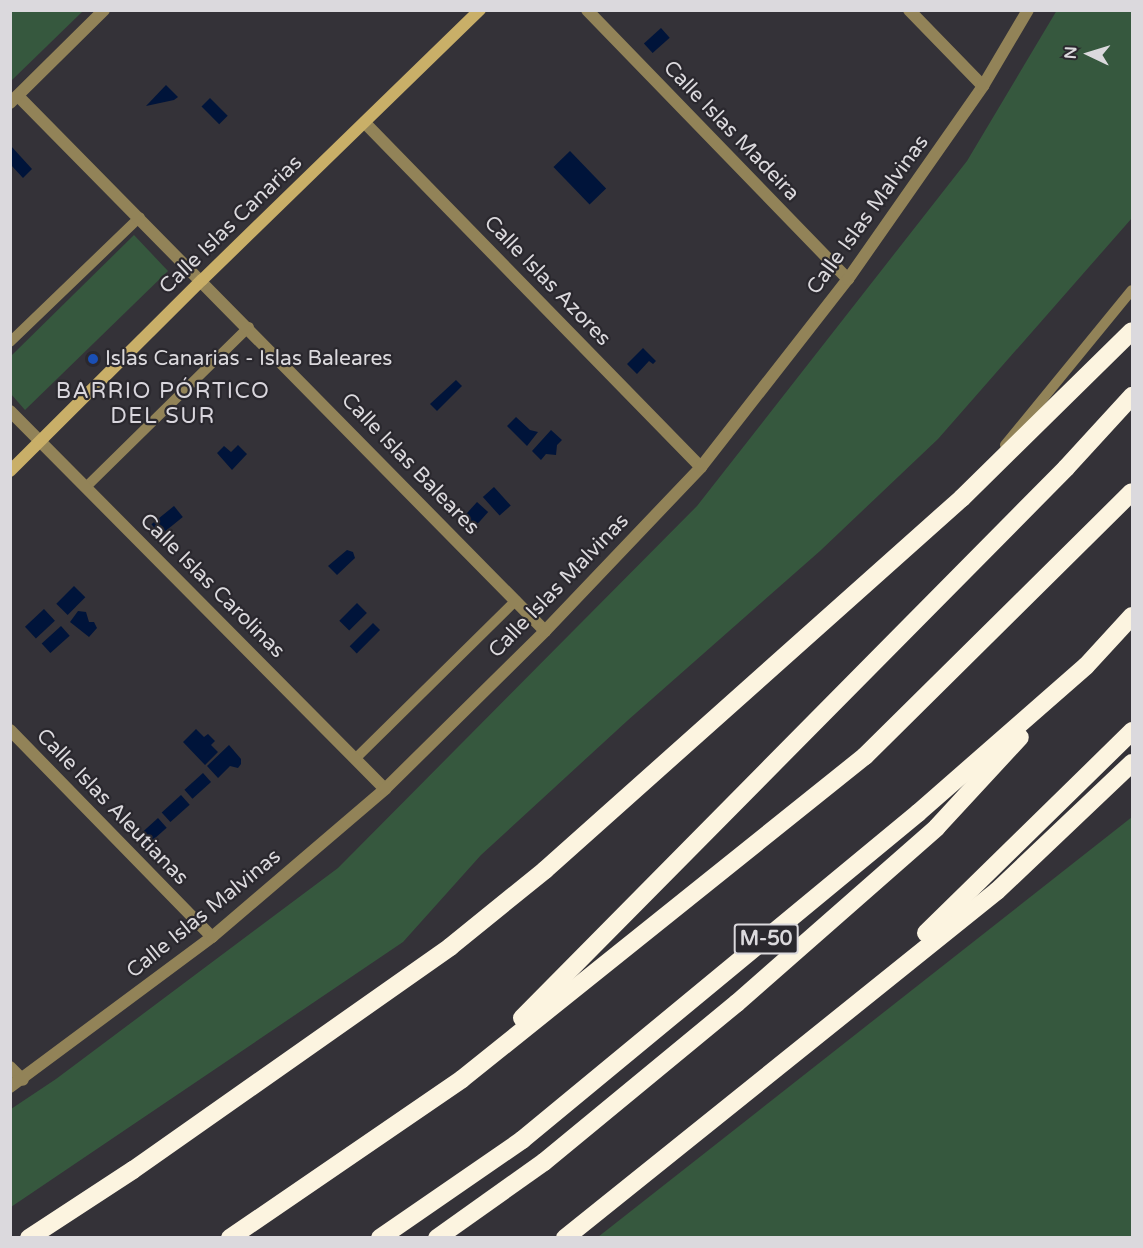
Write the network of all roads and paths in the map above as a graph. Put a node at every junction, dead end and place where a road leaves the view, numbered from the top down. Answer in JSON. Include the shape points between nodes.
{"nodes":[{"id":1,"x":104,"y":10,"type":"edge"},
{"id":2,"x":480,"y":10,"type":"edge"},
{"id":3,"x":587,"y":10,"type":"edge"},
{"id":4,"x":909,"y":10,"type":"edge"},
{"id":5,"x":1028,"y":10,"type":"edge"},
{"id":6,"x":984,"y":86,"type":"junction"},
{"id":7,"x":14,"y":99,"type":"edge"},
{"id":8,"x":365,"y":123,"type":"junction"},
{"id":9,"x":140,"y":217,"type":"junction"},
{"id":10,"x":848,"y":279,"type":"junction"},
{"id":11,"x":202,"y":280,"type":"junction"},
{"id":12,"x":1132,"y":290,"type":"edge"},
{"id":13,"x":249,"y":327,"type":"junction"},
{"id":14,"x":1132,"y":331,"type":"edge"},
{"id":15,"x":10,"y":342,"type":"edge"},
{"id":16,"x":1132,"y":396,"type":"edge"},
{"id":17,"x":10,"y":411,"type":"edge"},
{"id":18,"x":41,"y":441,"type":"junction"},
{"id":19,"x":700,"y":467,"type":"junction"},
{"id":20,"x":10,"y":471,"type":"edge"},
{"id":21,"x":87,"y":486,"type":"junction"},
{"id":22,"x":1132,"y":492,"type":"edge"},
{"id":23,"x":962,"y":498,"type":"junction"},
{"id":24,"x":516,"y":600,"type":"junction"},
{"id":25,"x":1132,"y":616,"type":"edge"},
{"id":26,"x":545,"y":631,"type":"junction"},
{"id":27,"x":1086,"y":666,"type":"junction"},
{"id":28,"x":10,"y":730,"type":"edge"},
{"id":29,"x":1132,"y":731,"type":"edge"},
{"id":30,"x":355,"y":759,"type":"junction"},
{"id":31,"x":1132,"y":763,"type":"edge"},
{"id":32,"x":385,"y":789,"type":"junction"},
{"id":33,"x":212,"y":937,"type":"junction"},
{"id":34,"x":833,"y":1021,"type":"junction"},
{"id":35,"x":10,"y":1067,"type":"edge"},
{"id":36,"x":462,"y":1079,"type":"junction"},
{"id":37,"x":23,"y":1080,"type":"junction"},
{"id":38,"x":10,"y":1088,"type":"edge"},
{"id":39,"x":29,"y":1238,"type":"edge"},
{"id":40,"x":230,"y":1238,"type":"edge"},
{"id":41,"x":380,"y":1238,"type":"edge"},
{"id":42,"x":437,"y":1238,"type":"edge"},
{"id":43,"x":565,"y":1238,"type":"edge"}],
"edges":[{"from":1,"to":7,"type":"street"},
{"from":2,"to":8,"type":"street","name":"Calle Islas Canarias"},
{"from":3,"to":10,"type":"street","name":"Calle Islas Madeira"},
{"from":4,"to":6,"type":"street"},
{"from":5,"to":6,"type":"street","name":"Calle Islas Malvinas"},
{"from":6,"to":10,"type":"street","name":"Calle Islas Malvinas"},
{"from":7,"to":9,"type":"street","name":"Calle Islas Baleares"},
{"from":8,"to":11,"type":"street","name":"Calle Islas Canarias"},
{"from":8,"to":19,"type":"street","name":"Calle Islas Azores"},
{"from":9,"to":11,"type":"street","name":"Calle Islas Baleares"},
{"from":9,"to":15,"type":"lane"},
{"from":10,"to":19,"type":"street","name":"Calle Islas Malvinas"},
{"from":11,"to":13,"type":"street","name":"Calle Islas Baleares"},
{"from":11,"to":18,"type":"street","name":"Calle Islas Canarias"},
{"from":12,"to":23,"type":"lane"},
{"from":13,"to":21,"type":"lane"},
{"from":13,"to":24,"type":"street","name":"Calle Islas Baleares"},
{"from":14,"to":23,"type":"highway"},
{"from":16,"to":36,"type":"highway","via":[[1066,468]]},
{"from":17,"to":18,"type":"street","name":"Calle Islas Carolinas"},
{"from":18,"to":20,"type":"street","name":"Calle Islas Canarias"},
{"from":18,"to":21,"type":"street","name":"Calle Islas Carolinas"},
{"from":19,"to":26,"type":"street","name":"Calle Islas Malvinas"},
{"from":21,"to":30,"type":"street","name":"Calle Islas Carolinas"},
{"from":22,"to":36,"type":"highway","via":[[865,756]]},
{"from":23,"to":39,"type":"highway","via":[[545,870],[450,947],[133,1170]]},
{"from":24,"to":26,"type":"street","name":"Calle Islas Baleares"},
{"from":24,"to":30,"type":"lane"},
{"from":25,"to":27,"type":"highway","number":"M-50"},
{"from":26,"to":32,"type":"street","name":"Calle Islas Malvinas"},
{"from":27,"to":41,"type":"highway","number":"M-50","via":[[918,813],[522,1140]]},
{"from":27,"to":42,"type":"highway","via":[[937,827],[754,988],[544,1162]]},
{"from":28,"to":33,"type":"street","name":"Calle Islas Aleutianas"},
{"from":29,"to":34,"type":"highway","via":[[983,880]]},
{"from":30,"to":32,"type":"street","name":"Calle Islas Carolinas"},
{"from":31,"to":34,"type":"highway","via":[[997,891]]},
{"from":32,"to":33,"type":"street","name":"Calle Islas Malvinas"},
{"from":33,"to":37,"type":"street","name":"Calle Islas Malvinas"},
{"from":34,"to":43,"type":"highway"},
{"from":35,"to":37,"type":"street"},
{"from":36,"to":40,"type":"highway"},
{"from":37,"to":38,"type":"street","name":"Calle Islas Malvinas"}]}
